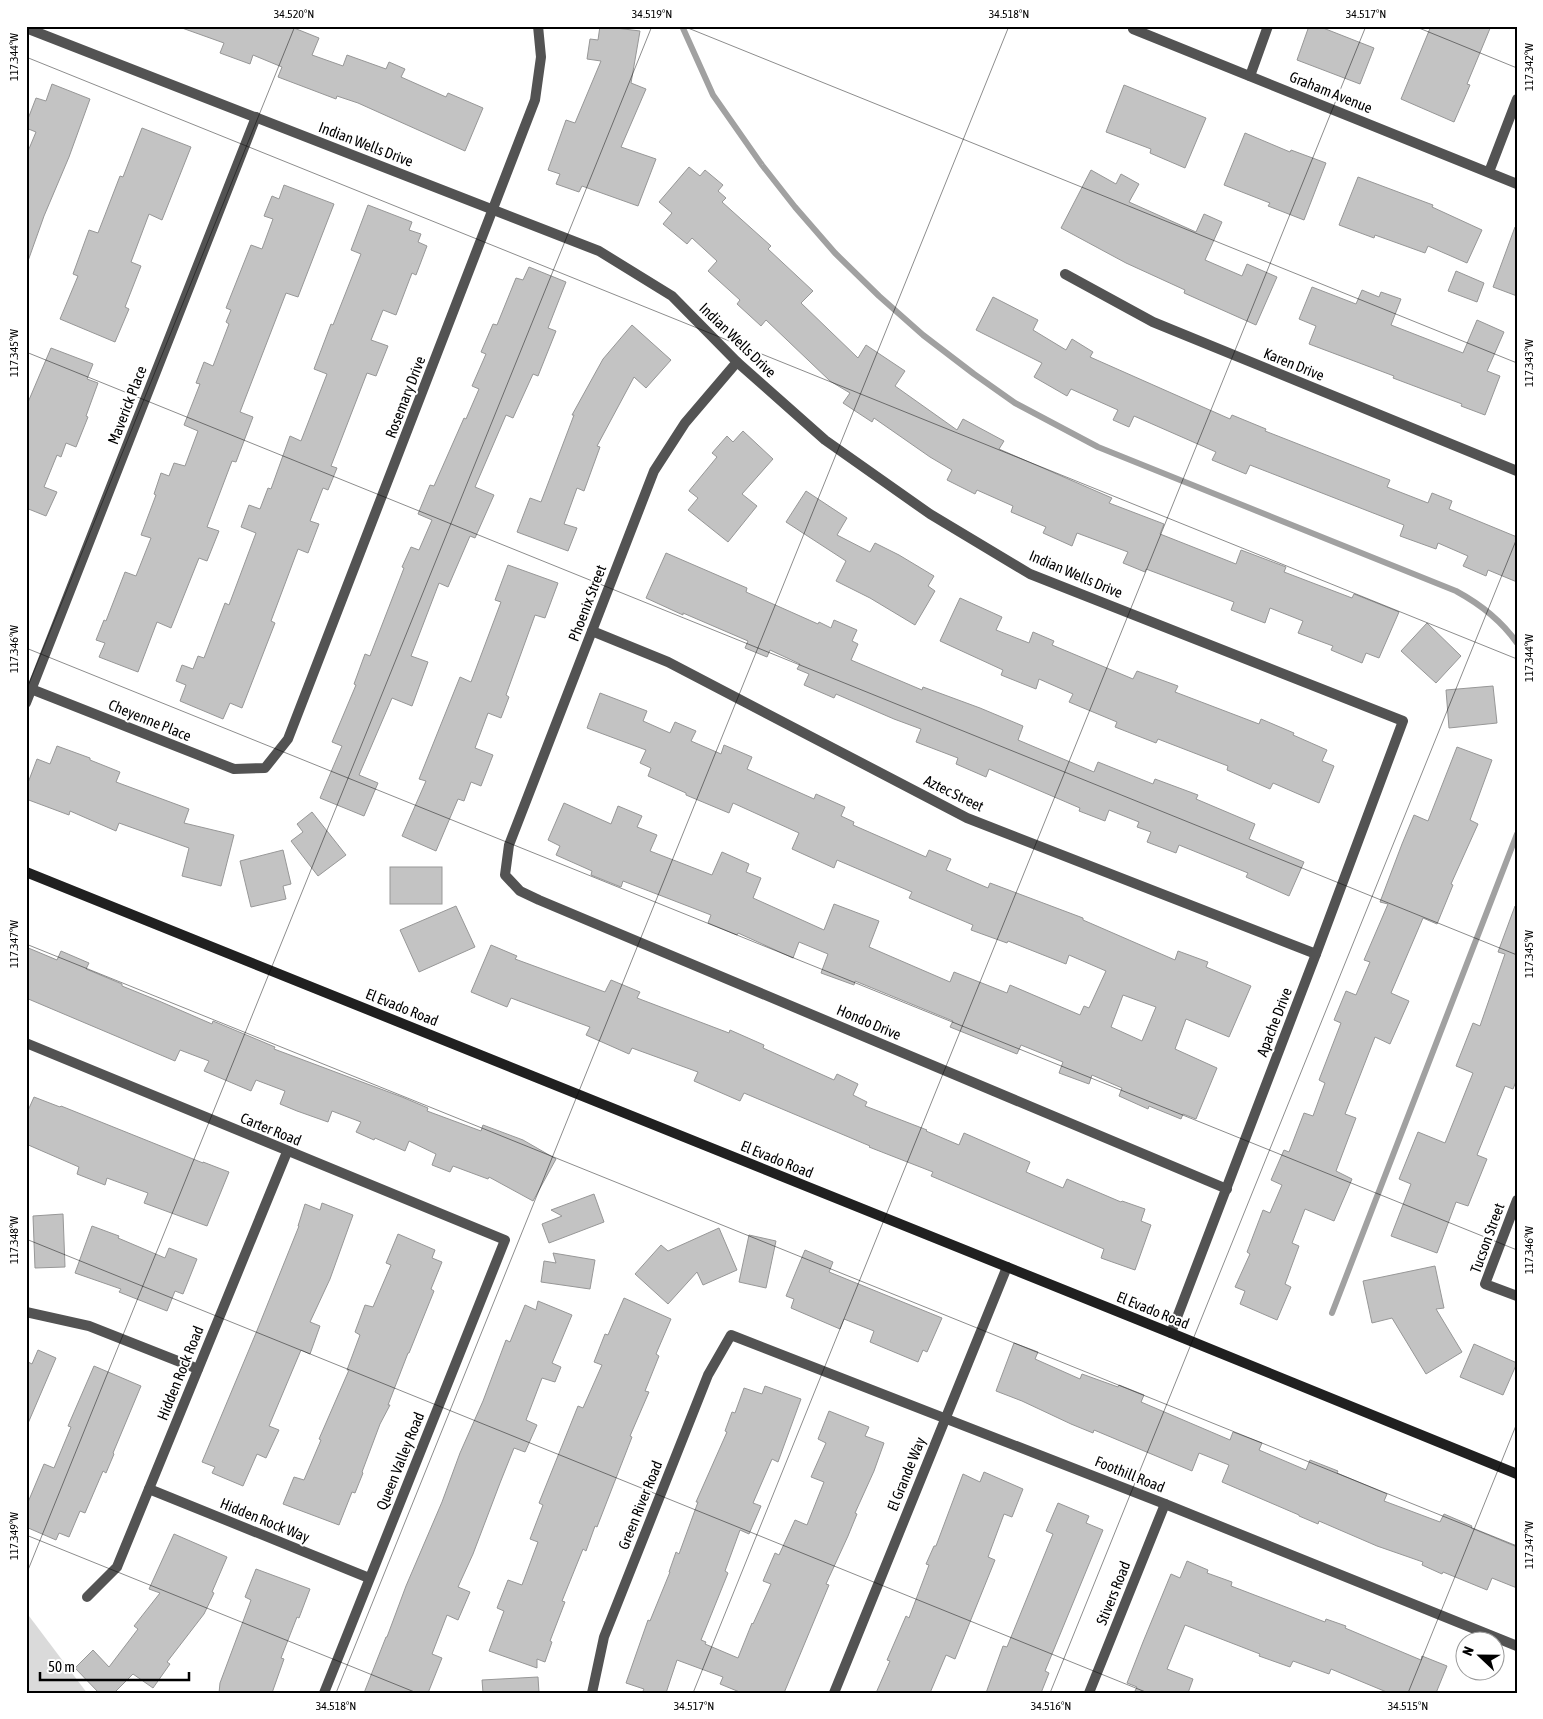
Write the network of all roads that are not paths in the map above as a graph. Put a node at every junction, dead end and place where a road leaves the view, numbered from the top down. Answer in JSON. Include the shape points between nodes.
{"nodes":[{"id":1,"x":538,"y":26,"type":"edge"},
{"id":2,"x":1268,"y":26,"type":"edge"},
{"id":3,"x":26,"y":28,"type":"edge"},
{"id":4,"x":1133,"y":28,"type":"dead end"},
{"id":5,"x":1250,"y":76,"type":"junction"},
{"id":6,"x":1517,"y":100,"type":"edge"},
{"id":7,"x":256,"y":117,"type":"junction"},
{"id":8,"x":1489,"y":172,"type":"junction"},
{"id":9,"x":1517,"y":184,"type":"edge"},
{"id":10,"x":493,"y":210,"type":"junction"},
{"id":11,"x":1065,"y":274,"type":"dead end"},
{"id":12,"x":737,"y":362,"type":"junction"},
{"id":13,"x":1517,"y":471,"type":"edge"},
{"id":14,"x":592,"y":631,"type":"junction"},
{"id":15,"x":29,"y":688,"type":"edge"},
{"id":16,"x":26,"y":703,"type":"edge"},
{"id":17,"x":1403,"y":721,"type":"joint"},
{"id":18,"x":265,"y":768,"type":"joint"},
{"id":19,"x":26,"y":872,"type":"edge"},
{"id":20,"x":505,"y":875,"type":"joint"},
{"id":21,"x":1316,"y":954,"type":"junction"},
{"id":22,"x":26,"y":1043,"type":"edge"},
{"id":23,"x":287,"y":1152,"type":"junction"},
{"id":24,"x":1227,"y":1189,"type":"junction"},
{"id":25,"x":1517,"y":1200,"type":"edge"},
{"id":26,"x":505,"y":1240,"type":"joint"},
{"id":27,"x":1006,"y":1267,"type":"junction"},
{"id":28,"x":1517,"y":1296,"type":"edge"},
{"id":29,"x":26,"y":1312,"type":"edge"},
{"id":30,"x":1171,"y":1333,"type":"junction"},
{"id":31,"x":731,"y":1335,"type":"joint"},
{"id":32,"x":198,"y":1369,"type":"junction"},
{"id":33,"x":946,"y":1417,"type":"junction"},
{"id":34,"x":1517,"y":1474,"type":"edge"},
{"id":35,"x":149,"y":1489,"type":"junction"},
{"id":36,"x":1165,"y":1504,"type":"junction"},
{"id":37,"x":369,"y":1578,"type":"junction"},
{"id":38,"x":87,"y":1597,"type":"dead end"},
{"id":39,"x":1517,"y":1646,"type":"edge"},
{"id":40,"x":324,"y":1693,"type":"edge"},
{"id":41,"x":592,"y":1693,"type":"edge"},
{"id":42,"x":834,"y":1693,"type":"edge"},
{"id":43,"x":1089,"y":1693,"type":"edge"}],
"edges":[{"from":1,"to":10,"type":"street","name":"Rosemary Drive","via":[[541,57],[535,100]]},
{"from":2,"to":5,"type":"street"},
{"from":3,"to":7,"type":"street","name":"Indian Wells Drive"},
{"from":4,"to":5,"type":"street","name":"Graham Avenue"},
{"from":5,"to":8,"type":"street","name":"Graham Avenue"},
{"from":6,"to":8,"type":"street"},
{"from":7,"to":10,"type":"street","name":"Indian Wells Drive"},
{"from":7,"to":15,"type":"street","name":"Maverick Place"},
{"from":8,"to":9,"type":"street","name":"Graham Avenue"},
{"from":10,"to":12,"type":"street","name":"Indian Wells Drive","via":[[599,251],[672,296]]},
{"from":10,"to":18,"type":"street","name":"Rosemary Drive","via":[[288,739]]},
{"from":11,"to":13,"type":"street","name":"Karen Drive","via":[[1153,322]]},
{"from":12,"to":14,"type":"street","name":"Phoenix Street","via":[[685,423],[654,471]]},
{"from":12,"to":17,"type":"street","name":"Indian Wells Drive","via":[[825,440],[930,514],[1030,574]]},
{"from":14,"to":20,"type":"street","name":"Phoenix Street","via":[[509,845]]},
{"from":14,"to":21,"type":"street","name":"Aztec Street","via":[[668,662],[967,818]]},
{"from":15,"to":16,"type":"street","name":"Maverick Place"},
{"from":15,"to":18,"type":"street","name":"Cheyenne Place","via":[[234,769]]},
{"from":17,"to":21,"type":"street","name":"Apache Drive"},
{"from":19,"to":27,"type":"main road","name":"El Evado Road"},
{"from":20,"to":24,"type":"street","name":"Hondo Drive","via":[[520,892]]},
{"from":21,"to":24,"type":"street","name":"Apache Drive"},
{"from":22,"to":23,"type":"street","name":"Carter Road"},
{"from":23,"to":26,"type":"street","name":"Carter Road"},
{"from":23,"to":32,"type":"street","name":"Hidden Rock Road"},
{"from":24,"to":30,"type":"street","name":"Apache Drive"},
{"from":25,"to":28,"type":"street","name":"Tucson Street","via":[[1484,1284]]},
{"from":26,"to":37,"type":"street","name":"Queen Valley Road"},
{"from":27,"to":30,"type":"main road","name":"El Evado Road"},
{"from":27,"to":33,"type":"street","name":"El Grande Way"},
{"from":29,"to":32,"type":"street","via":[[89,1326]]},
{"from":30,"to":34,"type":"main road","name":"El Evado Road"},
{"from":31,"to":33,"type":"street","name":"Foothill Road"},
{"from":31,"to":41,"type":"street","name":"Green River Road","via":[[708,1375],[604,1637]]},
{"from":32,"to":35,"type":"street","name":"Hidden Rock Road"},
{"from":33,"to":36,"type":"street","name":"Foothill Road"},
{"from":33,"to":42,"type":"street","name":"El Grande Way"},
{"from":35,"to":37,"type":"street","name":"Hidden Rock Way"},
{"from":35,"to":38,"type":"street","name":"Hidden Rock Road","via":[[117,1567]]},
{"from":36,"to":39,"type":"street","name":"Foothill Road"},
{"from":36,"to":43,"type":"street","name":"Stivers Road"},
{"from":37,"to":40,"type":"street","name":"Queen Valley Road"}]}
